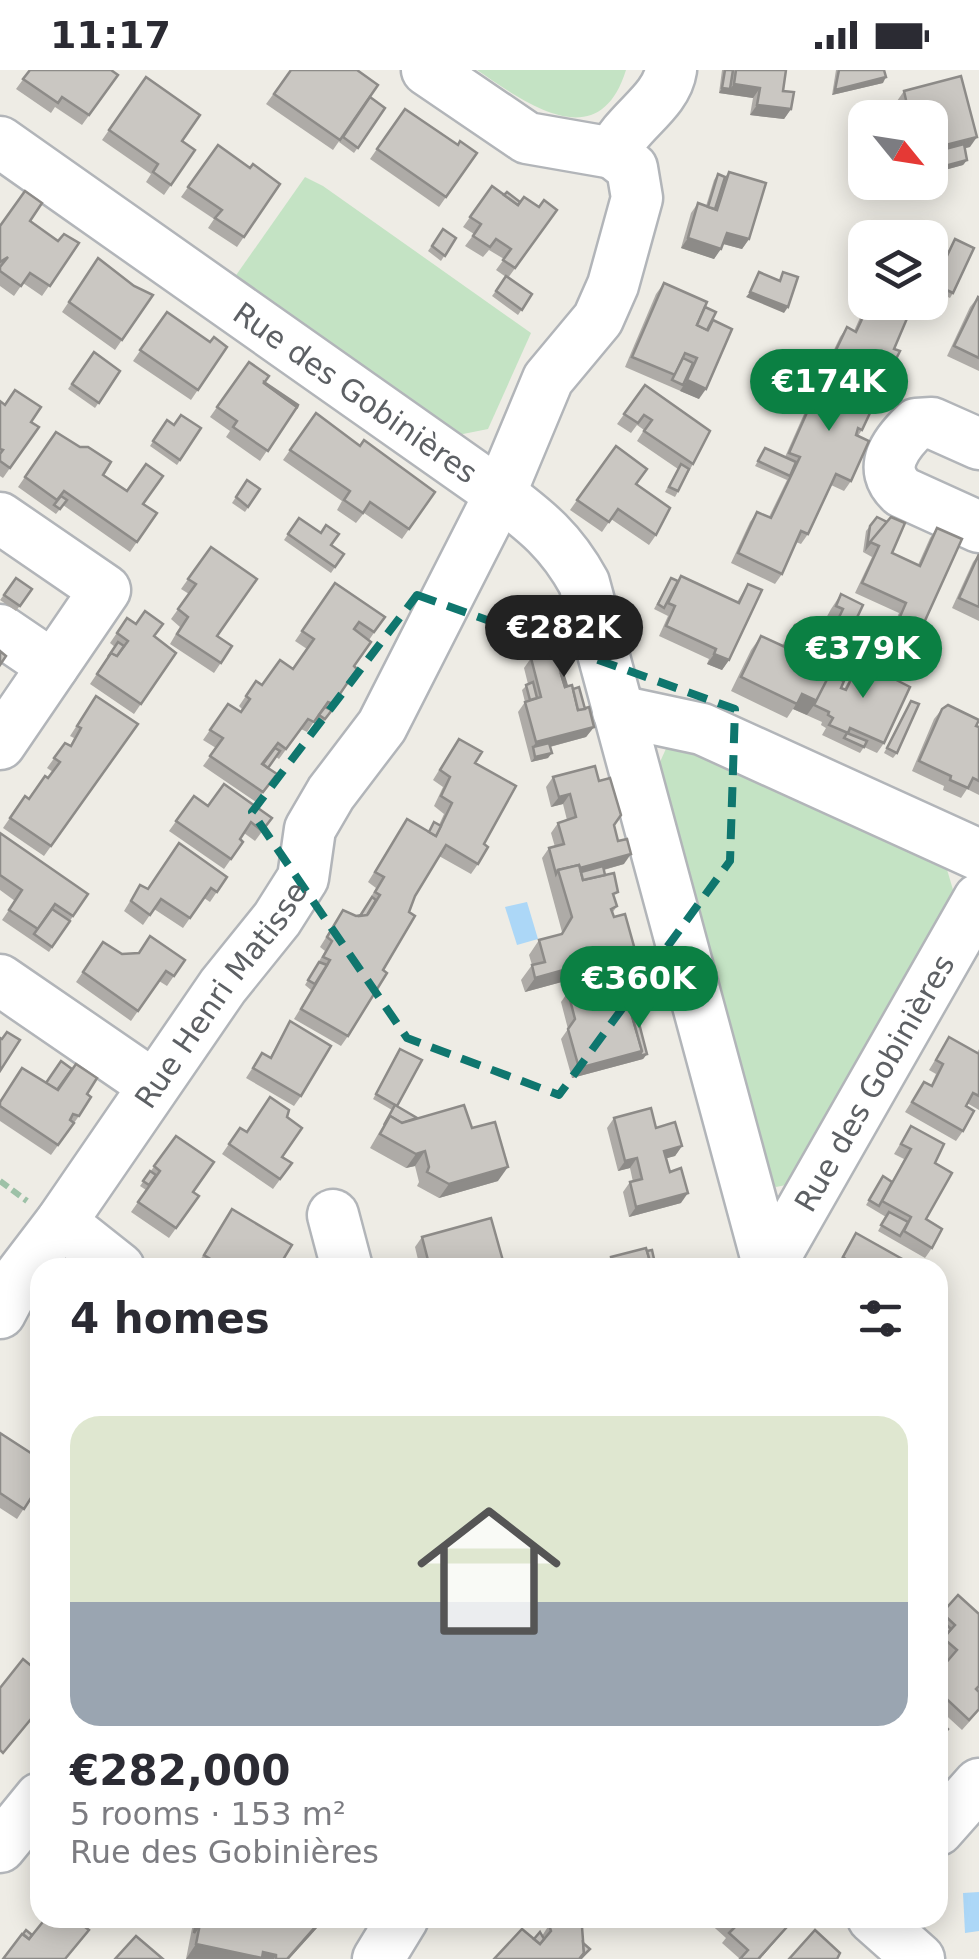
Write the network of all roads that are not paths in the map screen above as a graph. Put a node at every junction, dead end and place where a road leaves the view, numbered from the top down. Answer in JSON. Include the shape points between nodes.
{"nodes":[{"id":1,"x":427,"y":70,"type":"edge"},
{"id":2,"x":671,"y":70,"type":"edge"},
{"id":3,"x":0,"y":142,"type":"edge"},
{"id":4,"x":613,"y":153,"type":"junction"},
{"id":5,"x":979,"y":444,"type":"edge"},
{"id":6,"x":500,"y":494,"type":"junction"},
{"id":7,"x":0,"y":518,"type":"edge"},
{"id":8,"x":979,"y":527,"type":"edge"},
{"id":9,"x":0,"y":630,"type":"edge"},
{"id":10,"x":53,"y":666,"type":"junction"},
{"id":11,"x":618,"y":712,"type":"junction"},
{"id":12,"x":0,"y":744,"type":"edge"},
{"id":13,"x":979,"y":856,"type":"edge"},
{"id":14,"x":979,"y":899,"type":"edge"},
{"id":15,"x":0,"y":980,"type":"edge"},
{"id":16,"x":153,"y":1085,"type":"junction"},
{"id":17,"x":333,"y":1215,"type":"dead end"},
{"id":18,"x":61,"y":1222,"type":"junction"},
{"id":19,"x":34,"y":1258,"type":"edge"},
{"id":20,"x":106,"y":1258,"type":"edge"},
{"id":21,"x":344,"y":1258,"type":"edge"},
{"id":22,"x":767,"y":1258,"type":"edge"},
{"id":23,"x":774,"y":1258,"type":"edge"},
{"id":24,"x":30,"y":1263,"type":"edge"},
{"id":25,"x":0,"y":1313,"type":"edge"},
{"id":26,"x":979,"y":1784,"type":"edge"},
{"id":27,"x":30,"y":1810,"type":"edge"},
{"id":28,"x":948,"y":1819,"type":"edge"},
{"id":29,"x":0,"y":1847,"type":"edge"},
{"id":30,"x":397,"y":1928,"type":"edge"},
{"id":31,"x":884,"y":1928,"type":"edge"},
{"id":32,"x":378,"y":1959,"type":"edge"},
{"id":33,"x":919,"y":1959,"type":"edge"}],
"edges":[{"from":1,"to":4,"type":"street","via":[[527,138]]},
{"from":2,"to":4,"type":"street","via":[[668,85],[620,136]]},
{"from":3,"to":6,"type":"street","name":"Rue des Gobinières"},
{"from":4,"to":6,"type":"street","name":"Rue Henri Matisse","via":[[632,168],[637,198],[613,285],[598,319],[548,378]]},
{"from":5,"to":8,"type":"street","via":[[932,423],[916,424],[888,464],[902,492]]},
{"from":6,"to":11,"type":"street","name":"Rue des Gobinières","via":[[547,530],[584,582]]},
{"from":6,"to":16,"type":"street","name":"Rue Henri Matisse","via":[[382,726],[310,829],[303,878]]},
{"from":7,"to":10,"type":"street","via":[[105,590]]},
{"from":9,"to":10,"type":"street"},
{"from":10,"to":12,"type":"street"},
{"from":11,"to":13,"type":"street","via":[[702,729]]},
{"from":11,"to":22,"type":"street","name":"Rue des Gobinières"},
{"from":14,"to":23,"type":"street","name":"Rue des Gobinières"},
{"from":15,"to":16,"type":"street"},
{"from":16,"to":18,"type":"street","name":"Rue Henri Matisse"},
{"from":17,"to":21,"type":"street"},
{"from":18,"to":19,"type":"street","name":"Rue Henri Matisse"},
{"from":18,"to":20,"type":"street"},
{"from":24,"to":25,"type":"street","name":"Rue Henri Matisse"},
{"from":26,"to":28,"type":"street"},
{"from":27,"to":29,"type":"street"},
{"from":30,"to":32,"type":"street"},
{"from":31,"to":33,"type":"street"}]}
